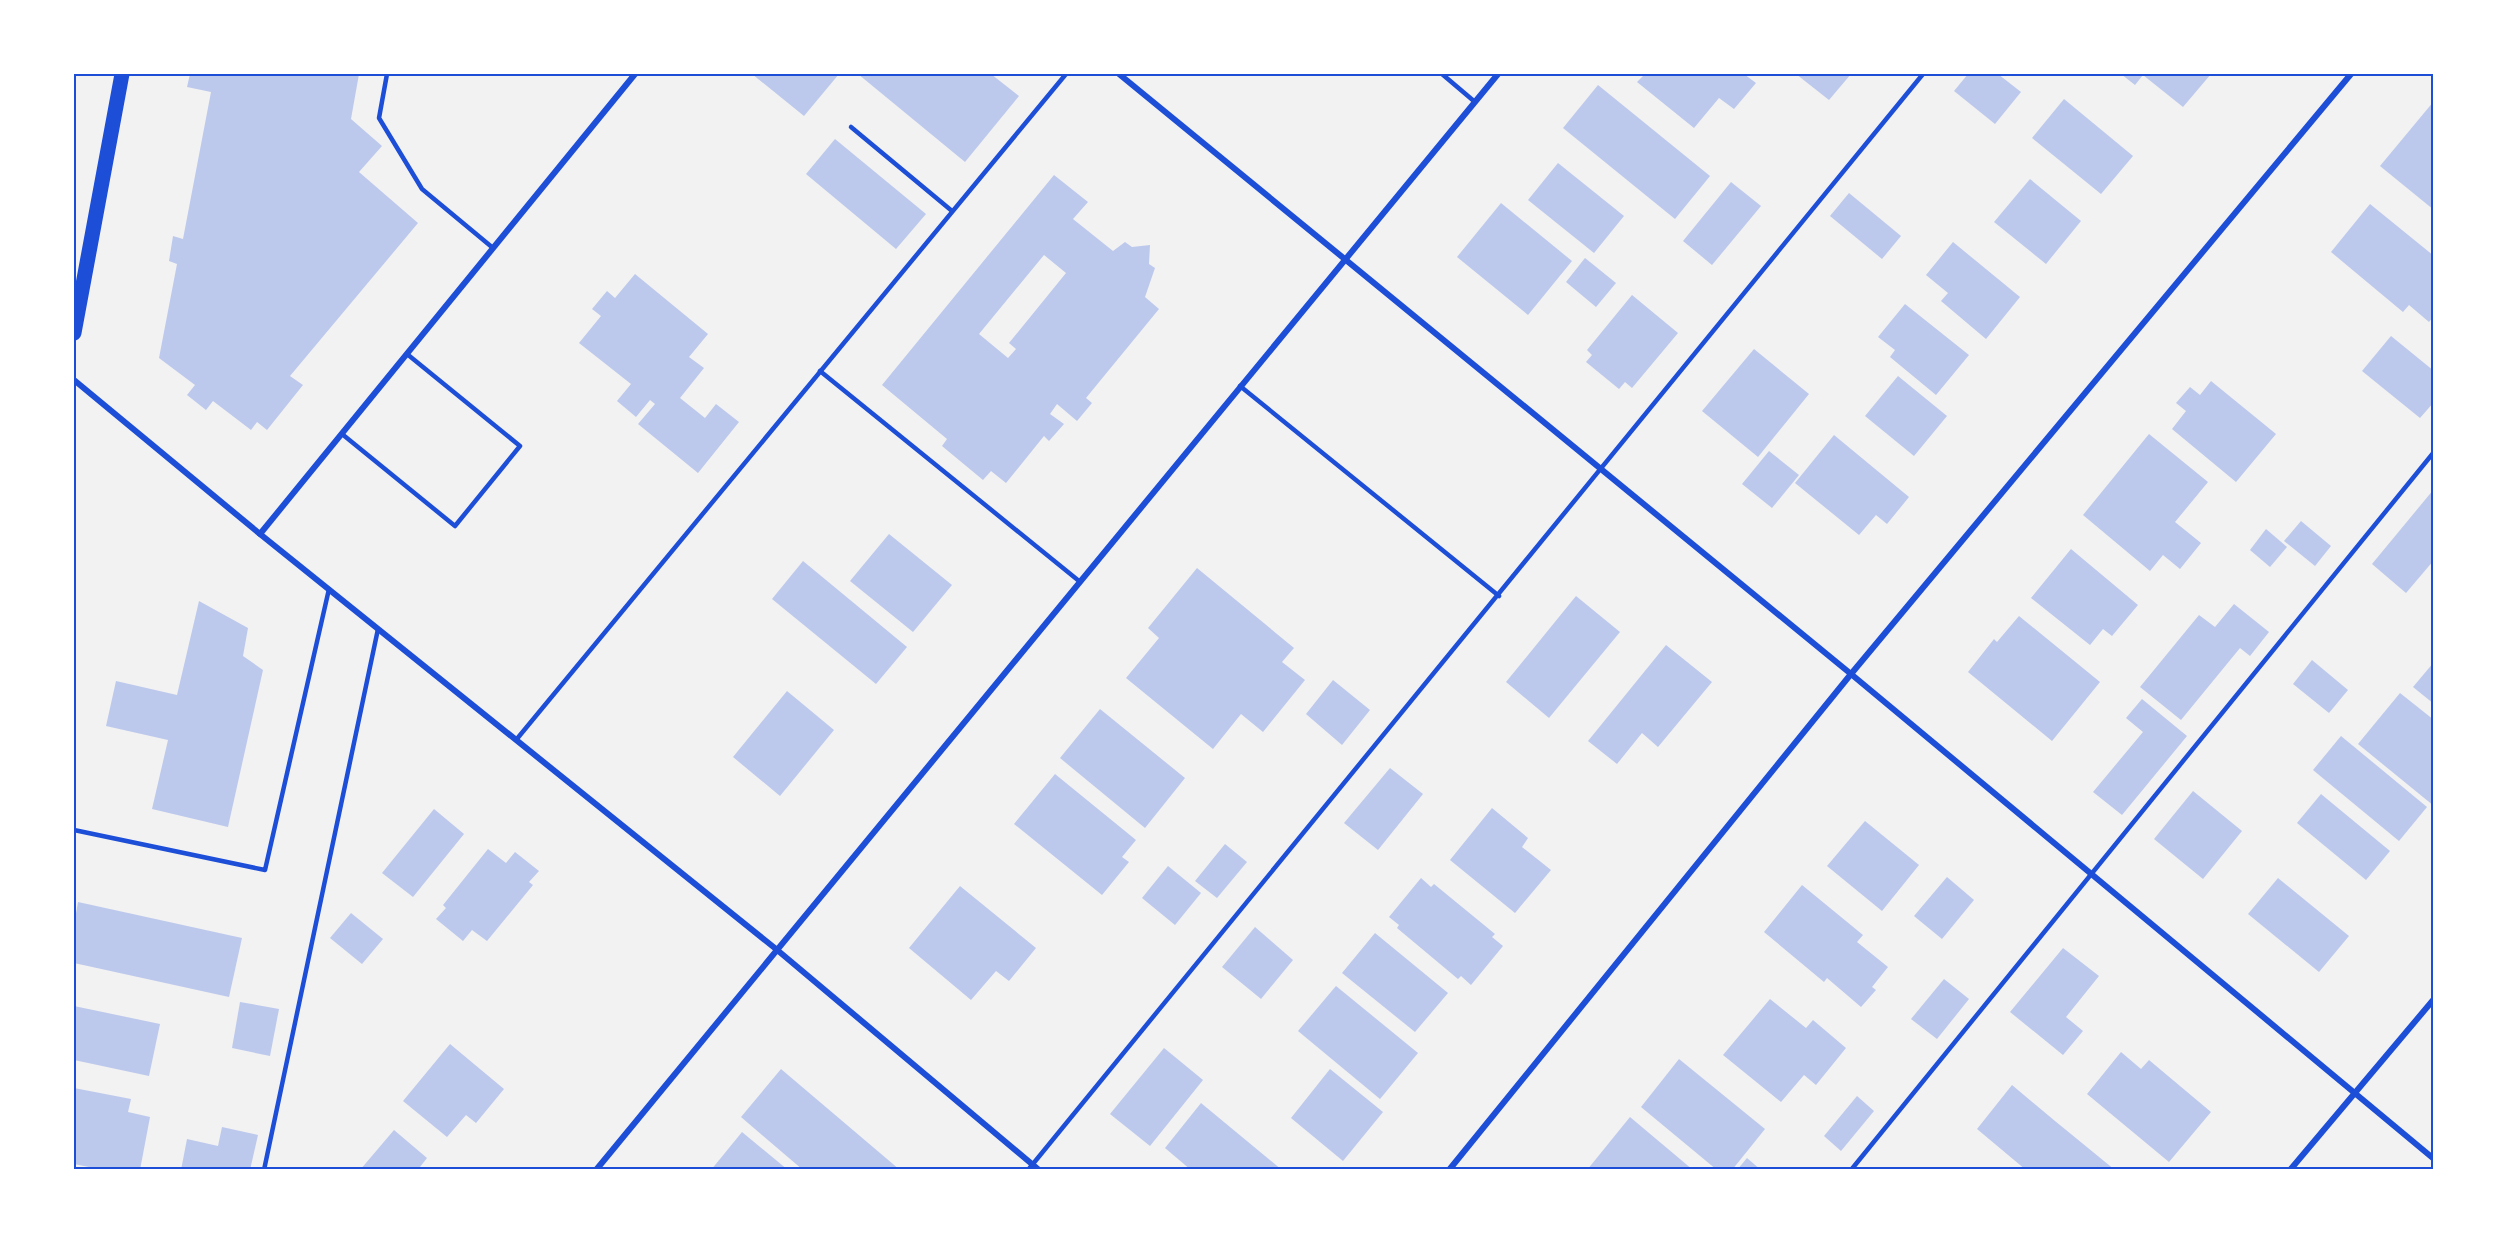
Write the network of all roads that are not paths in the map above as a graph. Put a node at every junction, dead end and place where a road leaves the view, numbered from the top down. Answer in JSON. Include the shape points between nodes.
{"nodes":[{"id":1,"x":122,"y":74,"type":"edge"},
{"id":2,"x":387,"y":74,"type":"edge"},
{"id":3,"x":635,"y":74,"type":"edge"},
{"id":4,"x":1066,"y":74,"type":"edge"},
{"id":5,"x":1119,"y":74,"type":"edge"},
{"id":6,"x":1442,"y":74,"type":"edge"},
{"id":7,"x":1498,"y":74,"type":"edge"},
{"id":8,"x":1923,"y":74,"type":"edge"},
{"id":9,"x":2351,"y":74,"type":"edge"},
{"id":10,"x":1475,"y":102,"type":"junction"},
{"id":11,"x":851,"y":128,"type":"dead end"},
{"id":12,"x":952,"y":211,"type":"junction"},
{"id":13,"x":493,"y":248,"type":"junction"},
{"id":14,"x":1346,"y":259,"type":"junction"},
{"id":15,"x":74,"y":333,"type":"edge"},
{"id":16,"x":407,"y":354,"type":"junction"},
{"id":17,"x":820,"y":371,"type":"junction"},
{"id":18,"x":74,"y":380,"type":"edge"},
{"id":19,"x":1240,"y":386,"type":"junction"},
{"id":20,"x":342,"y":434,"type":"junction"},
{"id":21,"x":2433,"y":452,"type":"edge"},
{"id":22,"x":1602,"y":470,"type":"junction"},
{"id":23,"x":260,"y":534,"type":"junction"},
{"id":24,"x":1079,"y":581,"type":"junction"},
{"id":25,"x":329,"y":589,"type":"junction"},
{"id":26,"x":1499,"y":596,"type":"junction"},
{"id":27,"x":378,"y":629,"type":"junction"},
{"id":28,"x":1851,"y":674,"type":"junction"},
{"id":29,"x":516,"y":740,"type":"junction"},
{"id":30,"x":74,"y":830,"type":"edge"},
{"id":31,"x":2091,"y":874,"type":"junction"},
{"id":32,"x":776,"y":949,"type":"junction"},
{"id":33,"x":2433,"y":999,"type":"edge"},
{"id":34,"x":2354,"y":1094,"type":"junction"},
{"id":35,"x":2433,"y":1159,"type":"edge"},
{"id":36,"x":1031,"y":1167,"type":"edge"},
{"id":37,"x":264,"y":1170,"type":"edge"},
{"id":38,"x":596,"y":1170,"type":"edge"},
{"id":39,"x":1039,"y":1170,"type":"edge"},
{"id":40,"x":1449,"y":1170,"type":"edge"},
{"id":41,"x":1851,"y":1170,"type":"edge"},
{"id":42,"x":2290,"y":1170,"type":"edge"}],
"edges":[{"from":1,"to":15,"type":"main road"},
{"from":2,"to":13,"type":"lane","via":[[379,118],[422,189]]},
{"from":3,"to":13,"type":"street"},
{"from":4,"to":12,"type":"lane"},
{"from":5,"to":14,"type":"street"},
{"from":6,"to":10,"type":"lane"},
{"from":7,"to":10,"type":"street"},
{"from":8,"to":22,"type":"lane"},
{"from":9,"to":28,"type":"street"},
{"from":10,"to":14,"type":"street"},
{"from":11,"to":12,"type":"lane"},
{"from":12,"to":17,"type":"lane"},
{"from":13,"to":16,"type":"street"},
{"from":14,"to":19,"type":"street"},
{"from":14,"to":22,"type":"street"},
{"from":16,"to":20,"type":"street"},
{"from":16,"to":20,"type":"lane","via":[[520,446],[513,455],[454,526]]},
{"from":17,"to":24,"type":"lane"},
{"from":17,"to":29,"type":"lane"},
{"from":18,"to":23,"type":"street"},
{"from":19,"to":24,"type":"street"},
{"from":19,"to":26,"type":"lane"},
{"from":20,"to":23,"type":"street"},
{"from":21,"to":31,"type":"lane"},
{"from":22,"to":26,"type":"lane"},
{"from":22,"to":28,"type":"street"},
{"from":23,"to":25,"type":"street"},
{"from":24,"to":32,"type":"street"},
{"from":25,"to":27,"type":"street"},
{"from":25,"to":30,"type":"lane","via":[[265,870]]},
{"from":26,"to":36,"type":"lane"},
{"from":27,"to":29,"type":"street"},
{"from":27,"to":37,"type":"lane"},
{"from":28,"to":31,"type":"street"},
{"from":28,"to":40,"type":"street"},
{"from":29,"to":32,"type":"street"},
{"from":31,"to":34,"type":"street"},
{"from":31,"to":41,"type":"lane"},
{"from":32,"to":36,"type":"street"},
{"from":32,"to":38,"type":"street"},
{"from":33,"to":34,"type":"street"},
{"from":34,"to":35,"type":"street"},
{"from":34,"to":42,"type":"street"},
{"from":36,"to":39,"type":"street"}]}
